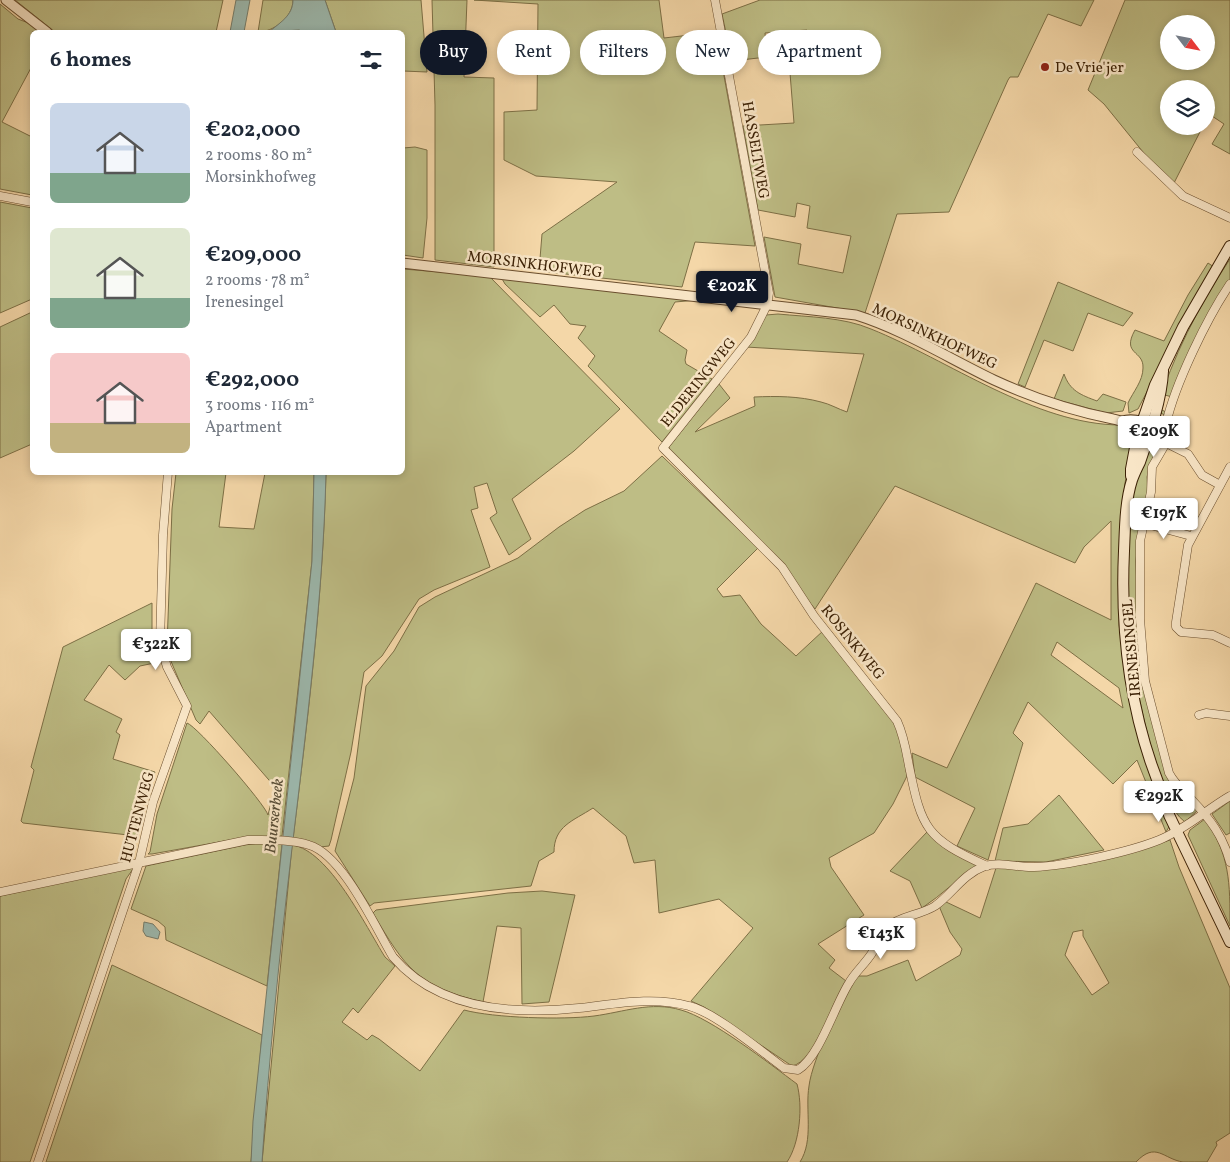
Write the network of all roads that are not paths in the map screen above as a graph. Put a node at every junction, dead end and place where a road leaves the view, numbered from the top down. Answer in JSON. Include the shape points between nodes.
{"nodes":[{"id":1,"x":6,"y":0,"type":"edge"},
{"id":2,"x":715,"y":0,"type":"edge"},
{"id":3,"x":44,"y":30,"type":"edge"},
{"id":4,"x":1137,"y":152,"type":"dead end"},
{"id":5,"x":0,"y":196,"type":"edge"},
{"id":6,"x":30,"y":202,"type":"edge"},
{"id":7,"x":1230,"y":218,"type":"edge"},
{"id":8,"x":1230,"y":246,"type":"edge"},
{"id":9,"x":1230,"y":254,"type":"edge"},
{"id":10,"x":405,"y":263,"type":"edge"},
{"id":11,"x":1220,"y":265,"type":"junction"},
{"id":12,"x":1230,"y":284,"type":"edge"},
{"id":13,"x":767,"y":305,"type":"junction"},
{"id":14,"x":1144,"y":426,"type":"junction"},
{"id":15,"x":1166,"y":443,"type":"junction"},
{"id":16,"x":663,"y":448,"type":"joint"},
{"id":17,"x":1230,"y":467,"type":"edge"},
{"id":18,"x":168,"y":475,"type":"edge"},
{"id":19,"x":1220,"y":484,"type":"junction"},
{"id":20,"x":1143,"y":523,"type":"junction"},
{"id":21,"x":1191,"y":536,"type":"junction"},
{"id":22,"x":1230,"y":643,"type":"edge"},
{"id":23,"x":1199,"y":715,"type":"dead end"},
{"id":24,"x":1230,"y":716,"type":"edge"},
{"id":25,"x":1230,"y":796,"type":"edge"},
{"id":26,"x":1205,"y":814,"type":"junction"},
{"id":27,"x":1179,"y":830,"type":"junction"},
{"id":28,"x":140,"y":862,"type":"junction"},
{"id":29,"x":1230,"y":862,"type":"edge"},
{"id":30,"x":987,"y":866,"type":"junction"},
{"id":31,"x":0,"y":892,"type":"edge"},
{"id":32,"x":1230,"y":942,"type":"edge"},
{"id":33,"x":38,"y":1162,"type":"edge"}],
"edges":[{"from":1,"to":3,"type":"street"},
{"from":2,"to":13,"type":"street","name":"HASSELTWEG","via":[[768,293]]},
{"from":4,"to":7,"type":"street","via":[[1183,196]]},
{"from":5,"to":6,"type":"street"},
{"from":8,"to":11,"type":"main road"},
{"from":9,"to":11,"type":"main road"},
{"from":10,"to":13,"type":"street","name":"MORSINKHOFWEG"},
{"from":11,"to":14,"type":"main road","via":[[1183,327],[1163,371],[1163,385]]},
{"from":12,"to":15,"type":"street","name":"IRENESINGEL","via":[[1210,317],[1177,392],[1167,421]]},
{"from":13,"to":14,"type":"street","name":"MORSINKHOFWEG","via":[[856,315],[1042,400],[1084,414]]},
{"from":13,"to":16,"type":"street","name":"ELDERINGWEG","via":[[751,337]]},
{"from":14,"to":27,"type":"main road","via":[[1125,519],[1124,625],[1132,687],[1146,747],[1169,815]]},
{"from":15,"to":19,"type":"street","via":[[1188,454],[1202,475]]},
{"from":15,"to":20,"type":"street","name":"IRENESINGEL","via":[[1152,467],[1151,492]]},
{"from":16,"to":30,"type":"street","name":"ROSINKWEG","via":[[782,567],[814,616],[897,721],[926,827],[950,846]]},
{"from":17,"to":19,"type":"street"},
{"from":18,"to":28,"type":"street","name":"HUTTENWEG","via":[[160,643],[167,667],[187,706],[153,802]]},
{"from":19,"to":21,"type":"street"},
{"from":20,"to":21,"type":"street"},
{"from":20,"to":26,"type":"street","name":"IRENESINGEL","via":[[1140,619],[1145,681],[1172,780]]},
{"from":21,"to":22,"type":"street","via":[[1184,561],[1176,622],[1178,630],[1213,635]]},
{"from":23,"to":24,"type":"street"},
{"from":25,"to":26,"type":"street"},
{"from":26,"to":27,"type":"street"},
{"from":26,"to":29,"type":"street","name":"IRENESINGEL","via":[[1225,843]]},
{"from":27,"to":30,"type":"street","via":[[1160,840],[1062,864],[1033,868]]},
{"from":27,"to":32,"type":"main road"},
{"from":28,"to":30,"type":"street","via":[[248,840],[310,845],[331,857],[342,871],[402,968],[431,989],[474,1005],[513,1008],[547,1010],[644,1000],[690,1006],[710,1016],[784,1068],[798,1070],[814,1053],[850,981],[872,953],[881,933],[888,926],[934,906],[961,880]]},
{"from":28,"to":31,"type":"street"},
{"from":28,"to":33,"type":"street","name":"HUTTENWEG"}]}
